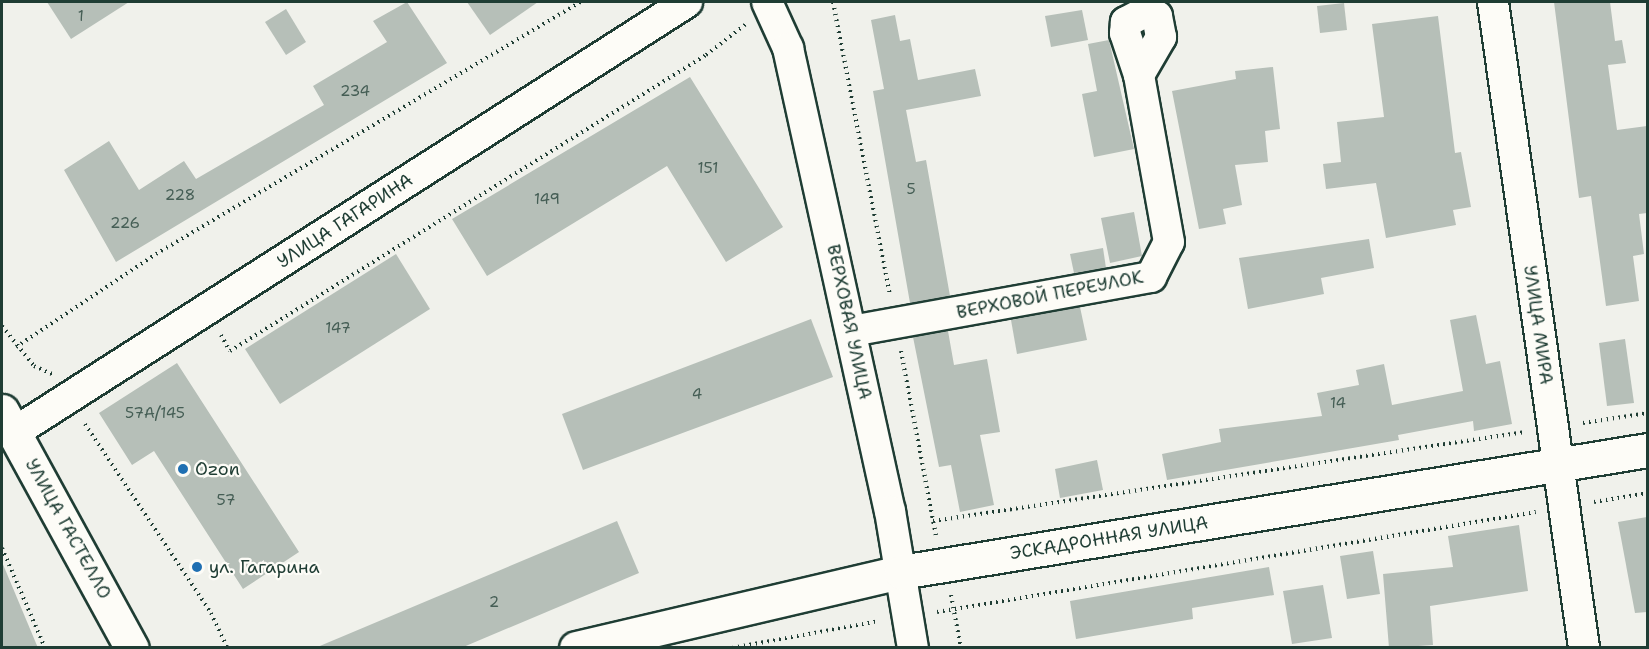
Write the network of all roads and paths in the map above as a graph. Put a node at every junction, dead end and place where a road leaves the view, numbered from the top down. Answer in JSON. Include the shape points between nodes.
{"nodes":[{"id":1,"x":581,"y":2,"type":"edge"},
{"id":2,"x":687,"y":2,"type":"edge"},
{"id":3,"x":1493,"y":2,"type":"edge"},
{"id":4,"x":768,"y":4,"type":"edge"},
{"id":5,"x":1139,"y":75,"type":"dead end"},
{"id":6,"x":2,"y":326,"type":"edge"},
{"id":7,"x":216,"y":328,"type":"dead end"},
{"id":8,"x":851,"y":332,"type":"junction"},
{"id":9,"x":16,"y":346,"type":"junction"},
{"id":10,"x":57,"y":377,"type":"dead end"},
{"id":11,"x":1647,"y":413,"type":"edge"},
{"id":12,"x":83,"y":419,"type":"dead end"},
{"id":13,"x":6,"y":428,"type":"edge"},
{"id":14,"x":1552,"y":428,"type":"junction"},
{"id":15,"x":1647,"y":450,"type":"edge"},
{"id":16,"x":1557,"y":466,"type":"junction"},
{"id":17,"x":1647,"y":493,"type":"edge"},
{"id":18,"x":1563,"y":508,"type":"junction"},
{"id":19,"x":933,"y":521,"type":"dead end"},
{"id":20,"x":2,"y":548,"type":"edge"},
{"id":21,"x":901,"y":572,"type":"junction"},
{"id":22,"x":908,"y":616,"type":"junction"},
{"id":23,"x":45,"y":648,"type":"edge"},
{"id":24,"x":132,"y":648,"type":"edge"},
{"id":25,"x":227,"y":648,"type":"edge"},
{"id":26,"x":576,"y":648,"type":"edge"},
{"id":27,"x":732,"y":648,"type":"edge"},
{"id":28,"x":913,"y":648,"type":"edge"},
{"id":29,"x":1584,"y":648,"type":"edge"}],
"edges":[{"from":1,"to":9,"type":"path","via":[[156,254]]},
{"from":2,"to":13,"type":"street","name":"УЛИЦА ГАГАРИНА"},
{"from":3,"to":14,"type":"street","name":"УЛИЦА МИРА"},
{"from":4,"to":7,"type":"path","via":[[705,55],[230,351]]},
{"from":4,"to":8,"type":"street","name":"ВЕРХОВАЯ УЛИЦА","via":[[788,48]]},
{"from":5,"to":8,"type":"street","name":"ВЕРХОВОЙ ПЕРЕУЛОК","via":[[1169,242],[1151,277]]},
{"from":6,"to":9,"type":"path"},
{"from":8,"to":21,"type":"street","name":"ВЕРХОВАЯ УЛИЦА"},
{"from":9,"to":10,"type":"path","via":[[34,366]]},
{"from":11,"to":14,"type":"path"},
{"from":12,"to":25,"type":"path","via":[[90,438],[211,613]]},
{"from":13,"to":24,"type":"street","name":"УЛИЦА ГАСТЕЛЛО"},
{"from":14,"to":16,"type":"street","name":"УЛИЦА МИРА"},
{"from":14,"to":19,"type":"path"},
{"from":15,"to":16,"type":"street","name":"ЭСКАДРОННАЯ УЛИЦА"},
{"from":16,"to":18,"type":"street","name":"УЛИЦА МИРА"},
{"from":16,"to":21,"type":"street","name":"ЭСКАДРОННАЯ УЛИЦА"},
{"from":17,"to":18,"type":"path"},
{"from":18,"to":22,"type":"path"},
{"from":18,"to":29,"type":"street","name":"УЛИЦА МИРА"},
{"from":20,"to":23,"type":"path"},
{"from":21,"to":22,"type":"street","name":"ВЕРХОВАЯ УЛИЦА"},
{"from":21,"to":26,"type":"street","name":"ЭСКАДРОННАЯ УЛИЦА"},
{"from":22,"to":27,"type":"path"},
{"from":22,"to":28,"type":"street","name":"ВЕРХОВАЯ УЛИЦА"}]}
